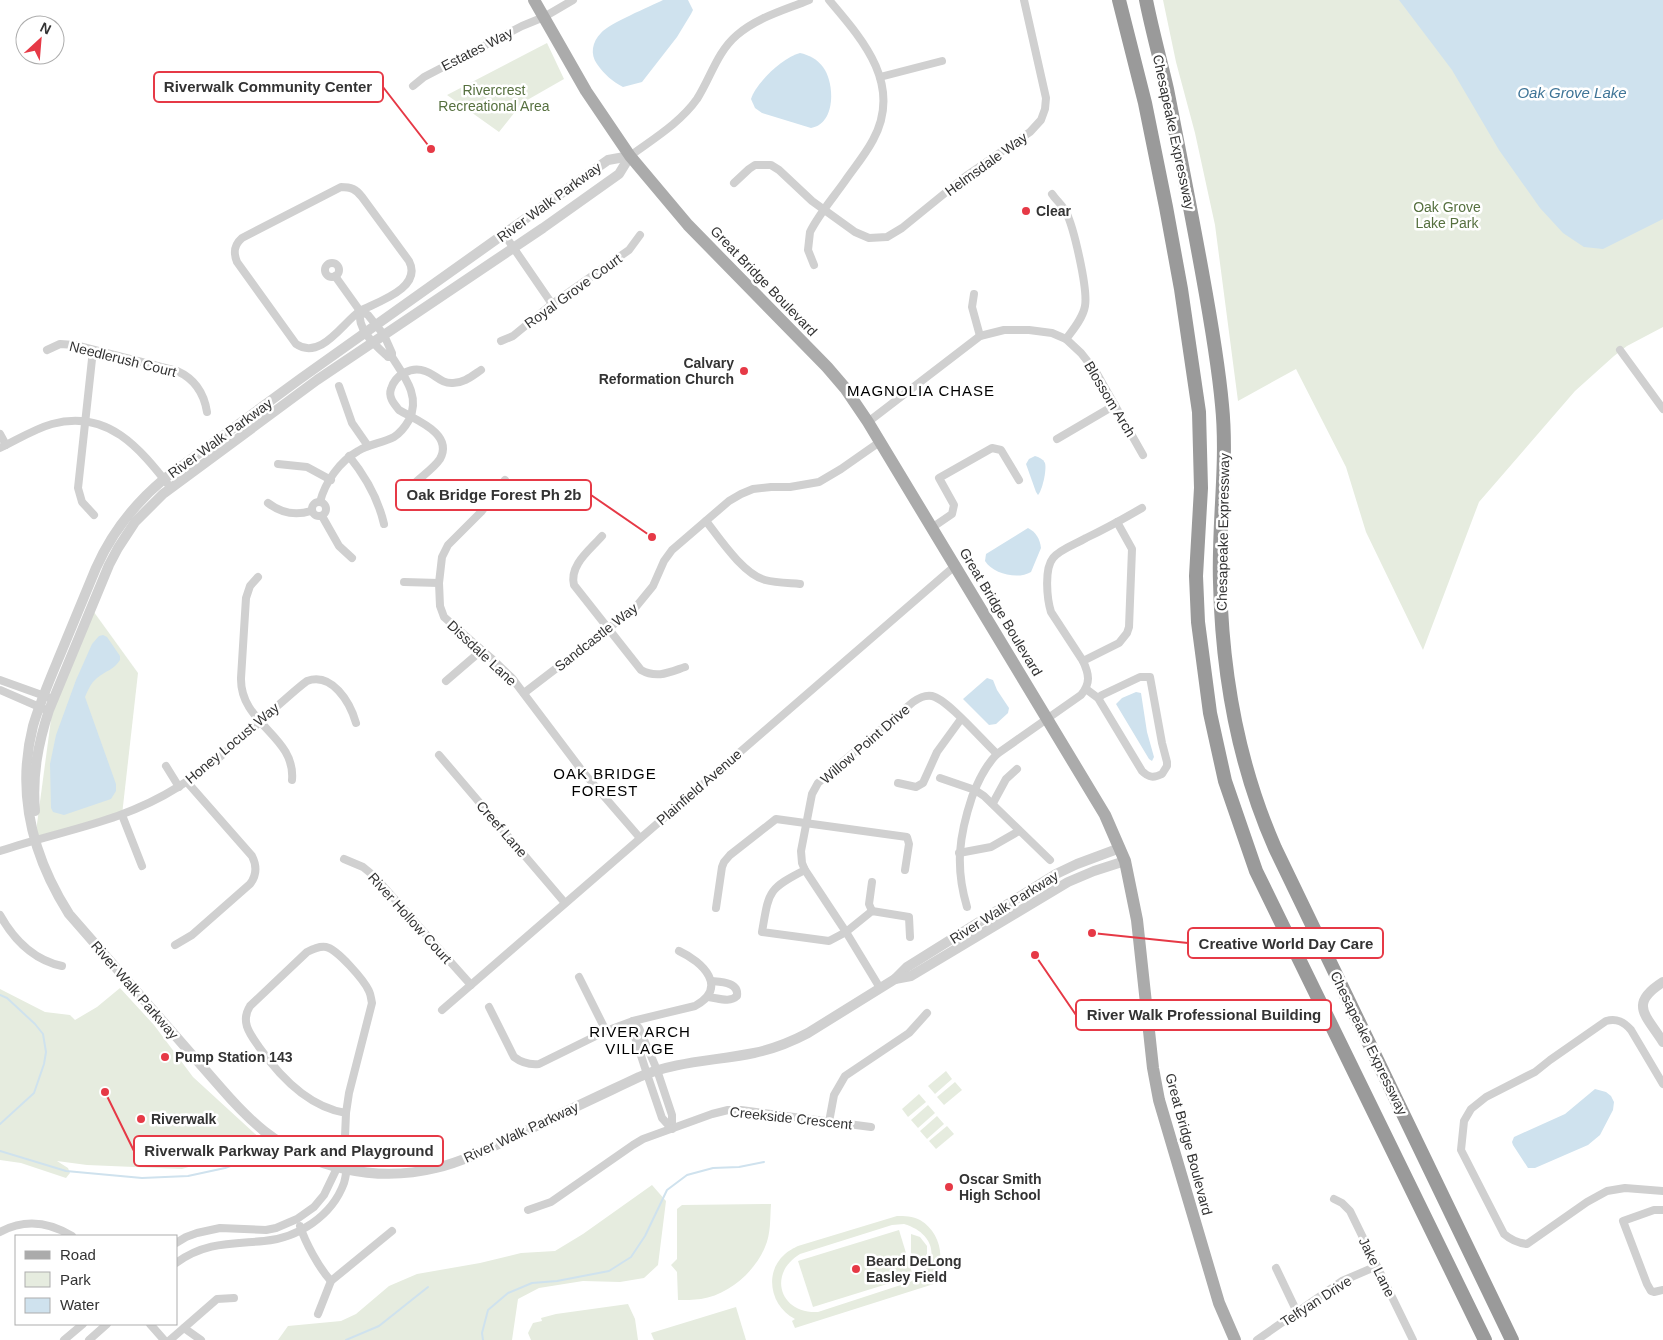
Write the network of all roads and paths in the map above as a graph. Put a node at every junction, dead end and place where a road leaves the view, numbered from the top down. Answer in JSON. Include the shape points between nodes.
{"nodes":[{"id":1,"x":534,"y":0,"type":"edge"},
{"id":2,"x":573,"y":0,"type":"edge"},
{"id":3,"x":809,"y":0,"type":"edge"},
{"id":4,"x":829,"y":0,"type":"edge"},
{"id":5,"x":1024,"y":0,"type":"edge"},
{"id":6,"x":1119,"y":0,"type":"edge"},
{"id":7,"x":1146,"y":0,"type":"edge"},
{"id":8,"x":544,"y":17,"type":"junction"},
{"id":9,"x":942,"y":61,"type":"dead end"},
{"id":10,"x":880,"y":77,"type":"junction"},
{"id":11,"x":413,"y":86,"type":"dead end"},
{"id":12,"x":630,"y":156,"type":"junction"},
{"id":13,"x":734,"y":183,"type":"dead end"},
{"id":14,"x":1052,"y":194,"type":"dead end"},
{"id":15,"x":824,"y":210,"type":"junction"},
{"id":16,"x":504,"y":234,"type":"junction"},
{"id":17,"x":640,"y":235,"type":"dead end"},
{"id":18,"x":514,"y":248,"type":"junction"},
{"id":19,"x":814,"y":265,"type":"dead end"},
{"id":20,"x":335,"y":276,"type":"dead end"},
{"id":21,"x":974,"y":294,"type":"dead end"},
{"id":22,"x":552,"y":304,"type":"junction"},
{"id":23,"x":360,"y":312,"type":"junction"},
{"id":24,"x":377,"y":325,"type":"junction"},
{"id":25,"x":366,"y":333,"type":"junction"},
{"id":26,"x":384,"y":335,"type":"junction"},
{"id":27,"x":980,"y":336,"type":"junction"},
{"id":28,"x":1066,"y":339,"type":"junction"},
{"id":29,"x":501,"y":341,"type":"dead end"},
{"id":30,"x":373,"y":343,"type":"junction"},
{"id":31,"x":47,"y":350,"type":"dead end"},
{"id":32,"x":93,"y":350,"type":"junction"},
{"id":33,"x":1620,"y":350,"type":"dead end"},
{"id":34,"x":392,"y":357,"type":"junction"},
{"id":35,"x":481,"y":370,"type":"dead end"},
{"id":36,"x":403,"y":374,"type":"junction"},
{"id":37,"x":339,"y":386,"type":"dead end"},
{"id":38,"x":1114,"y":405,"type":"junction"},
{"id":39,"x":1662,"y":405,"type":"edge"},
{"id":40,"x":207,"y":412,"type":"dead end"},
{"id":41,"x":411,"y":416,"type":"junction"},
{"id":42,"x":85,"y":422,"type":"junction"},
{"id":43,"x":868,"y":422,"type":"junction"},
{"id":44,"x":0,"y":434,"type":"edge"},
{"id":45,"x":1057,"y":439,"type":"dead end"},
{"id":46,"x":881,"y":441,"type":"junction"},
{"id":47,"x":368,"y":446,"type":"junction"},
{"id":48,"x":3,"y":447,"type":"edge"},
{"id":49,"x":1143,"y":455,"type":"dead end"},
{"id":50,"x":349,"y":456,"type":"junction"},
{"id":51,"x":278,"y":464,"type":"dead end"},
{"id":52,"x":164,"y":479,"type":"junction"},
{"id":53,"x":330,"y":480,"type":"junction"},
{"id":54,"x":505,"y":480,"type":"dead end"},
{"id":55,"x":1019,"y":480,"type":"dead end"},
{"id":56,"x":414,"y":484,"type":"dead end"},
{"id":57,"x":171,"y":488,"type":"junction"},
{"id":58,"x":320,"y":502,"type":"junction"},
{"id":59,"x":268,"y":503,"type":"dead end"},
{"id":60,"x":1142,"y":508,"type":"dead end"},
{"id":61,"x":311,"y":511,"type":"junction"},
{"id":62,"x":94,"y":515,"type":"dead end"},
{"id":63,"x":322,"y":516,"type":"junction"},
{"id":64,"x":706,"y":521,"type":"junction"},
{"id":65,"x":1117,"y":522,"type":"junction"},
{"id":66,"x":384,"y":524,"type":"dead end"},
{"id":67,"x":933,"y":527,"type":"junction"},
{"id":68,"x":602,"y":536,"type":"dead end"},
{"id":69,"x":352,"y":558,"type":"dead end"},
{"id":70,"x":956,"y":566,"type":"junction"},
{"id":71,"x":258,"y":577,"type":"dead end"},
{"id":72,"x":404,"y":582,"type":"dead end"},
{"id":73,"x":439,"y":583,"type":"junction"},
{"id":74,"x":800,"y":584,"type":"dead end"},
{"id":75,"x":609,"y":629,"type":"junction"},
{"id":76,"x":482,"y":650,"type":"junction"},
{"id":77,"x":1082,"y":661,"type":"junction"},
{"id":78,"x":685,"y":668,"type":"dead end"},
{"id":79,"x":0,"y":680,"type":"edge"},
{"id":80,"x":446,"y":681,"type":"dead end"},
{"id":81,"x":1086,"y":689,"type":"junction"},
{"id":82,"x":0,"y":690,"type":"edge"},
{"id":83,"x":524,"y":693,"type":"junction"},
{"id":84,"x":48,"y":697,"type":"junction"},
{"id":85,"x":1098,"y":698,"type":"junction"},
{"id":86,"x":44,"y":708,"type":"junction"},
{"id":87,"x":1047,"y":718,"type":"junction"},
{"id":88,"x":961,"y":719,"type":"junction"},
{"id":89,"x":260,"y":722,"type":"junction"},
{"id":90,"x":356,"y":723,"type":"dead end"},
{"id":91,"x":997,"y":754,"type":"junction"},
{"id":92,"x":439,"y":755,"type":"dead end"},
{"id":93,"x":166,"y":766,"type":"dead end"},
{"id":94,"x":1017,"y":769,"type":"dead end"},
{"id":95,"x":940,"y":778,"type":"dead end"},
{"id":96,"x":292,"y":780,"type":"dead end"},
{"id":97,"x":187,"y":782,"type":"junction"},
{"id":98,"x":898,"y":783,"type":"dead end"},
{"id":99,"x":179,"y":787,"type":"junction"},
{"id":100,"x":975,"y":790,"type":"junction"},
{"id":101,"x":993,"y":803,"type":"junction"},
{"id":102,"x":122,"y":815,"type":"junction"},
{"id":103,"x":806,"y":822,"type":"junction"},
{"id":104,"x":1019,"y":831,"type":"junction"},
{"id":105,"x":640,"y":838,"type":"junction"},
{"id":106,"x":36,"y":839,"type":"junction"},
{"id":107,"x":1120,"y":848,"type":"junction"},
{"id":108,"x":0,"y":851,"type":"edge"},
{"id":109,"x":960,"y":853,"type":"junction"},
{"id":110,"x":344,"y":859,"type":"dead end"},
{"id":111,"x":1050,"y":860,"type":"dead end"},
{"id":112,"x":1125,"y":862,"type":"junction"},
{"id":113,"x":142,"y":866,"type":"dead end"},
{"id":114,"x":805,"y":870,"type":"junction"},
{"id":115,"x":905,"y":870,"type":"dead end"},
{"id":116,"x":872,"y":882,"type":"dead end"},
{"id":117,"x":565,"y":903,"type":"junction"},
{"id":118,"x":967,"y":906,"type":"dead end"},
{"id":119,"x":716,"y":908,"type":"dead end"},
{"id":120,"x":872,"y":911,"type":"junction"},
{"id":121,"x":0,"y":915,"type":"edge"},
{"id":122,"x":846,"y":932,"type":"junction"},
{"id":123,"x":910,"y":937,"type":"dead end"},
{"id":124,"x":175,"y":945,"type":"dead end"},
{"id":125,"x":679,"y":951,"type":"dead end"},
{"id":126,"x":62,"y":966,"type":"dead end"},
{"id":127,"x":579,"y":977,"type":"dead end"},
{"id":128,"x":895,"y":979,"type":"junction"},
{"id":129,"x":711,"y":981,"type":"junction"},
{"id":130,"x":1663,"y":982,"type":"edge"},
{"id":131,"x":471,"y":985,"type":"junction"},
{"id":132,"x":880,"y":988,"type":"junction"},
{"id":133,"x":708,"y":997,"type":"junction"},
{"id":134,"x":489,"y":1007,"type":"dead end"},
{"id":135,"x":442,"y":1010,"type":"dead end"},
{"id":136,"x":928,"y":1013,"type":"dead end"},
{"id":137,"x":633,"y":1020,"type":"junction"},
{"id":138,"x":606,"y":1031,"type":"junction"},
{"id":139,"x":1663,"y":1042,"type":"edge"},
{"id":140,"x":652,"y":1072,"type":"junction"},
{"id":141,"x":1663,"y":1084,"type":"edge"},
{"id":142,"x":346,"y":1113,"type":"junction"},
{"id":143,"x":829,"y":1122,"type":"junction"},
{"id":144,"x":871,"y":1127,"type":"dead end"},
{"id":145,"x":672,"y":1129,"type":"junction"},
{"id":146,"x":342,"y":1168,"type":"junction"},
{"id":147,"x":1663,"y":1191,"type":"edge"},
{"id":148,"x":1334,"y":1199,"type":"dead end"},
{"id":149,"x":528,"y":1210,"type":"dead end"},
{"id":150,"x":1663,"y":1210,"type":"edge"},
{"id":151,"x":297,"y":1219,"type":"junction"},
{"id":152,"x":301,"y":1230,"type":"junction"},
{"id":153,"x":392,"y":1231,"type":"dead end"},
{"id":154,"x":0,"y":1232,"type":"edge"},
{"id":155,"x":70,"y":1235,"type":"edge"},
{"id":156,"x":178,"y":1243,"type":"edge"},
{"id":157,"x":178,"y":1247,"type":"edge"},
{"id":158,"x":184,"y":1257,"type":"junction"},
{"id":159,"x":178,"y":1262,"type":"edge"},
{"id":160,"x":1376,"y":1266,"type":"junction"},
{"id":161,"x":1276,"y":1268,"type":"dead end"},
{"id":162,"x":330,"y":1281,"type":"junction"},
{"id":163,"x":1663,"y":1290,"type":"edge"},
{"id":164,"x":234,"y":1298,"type":"dead end"},
{"id":165,"x":1297,"y":1312,"type":"junction"},
{"id":166,"x":318,"y":1314,"type":"dead end"},
{"id":167,"x":82,"y":1325,"type":"edge"},
{"id":168,"x":106,"y":1325,"type":"edge"},
{"id":169,"x":151,"y":1325,"type":"edge"},
{"id":170,"x":184,"y":1328,"type":"junction"},
{"id":171,"x":64,"y":1340,"type":"edge"},
{"id":172,"x":89,"y":1340,"type":"edge"},
{"id":173,"x":164,"y":1340,"type":"edge"},
{"id":174,"x":170,"y":1340,"type":"edge"},
{"id":175,"x":201,"y":1340,"type":"edge"},
{"id":176,"x":1235,"y":1340,"type":"edge"},
{"id":177,"x":1257,"y":1340,"type":"edge"},
{"id":178,"x":1413,"y":1340,"type":"edge"},
{"id":179,"x":1485,"y":1340,"type":"edge"},
{"id":180,"x":1512,"y":1340,"type":"edge"}],
"edges":[{"from":1,"to":8,"type":"main road","name":"Great Bridge Boulevard"},
{"from":2,"to":8,"type":"street","name":"Estates Way"},
{"from":3,"to":12,"type":"street","via":[[764,18],[737,35],[719,56],[690,108]]},
{"from":4,"to":10,"type":"street","via":[[863,43]]},
{"from":5,"to":15,"type":"street","name":"Helmsdale Way","via":[[1046,98],[1043,116],[1036,127],[887,237],[861,236]]},
{"from":6,"to":179,"type":"highway","name":"Chesapeake Expressway","via":[[1145,103],[1166,207],[1199,412],[1198,622],[1210,713],[1225,782],[1256,871]]},
{"from":7,"to":180,"type":"highway","name":"Chesapeake Expressway","via":[[1188,194],[1216,347],[1223,407],[1220,581],[1223,639],[1234,723],[1275,848]]},
{"from":8,"to":11,"type":"street","name":"Estates Way","via":[[424,77]]},
{"from":8,"to":12,"type":"main road","name":"Great Bridge Boulevard","via":[[590,98]]},
{"from":9,"to":10,"type":"street"},
{"from":10,"to":15,"type":"street","via":[[883,109],[874,139]]},
{"from":12,"to":16,"type":"street","name":"River Walk Parkway","via":[[608,160]]},
{"from":12,"to":18,"type":"street","name":"River Walk Parkway","via":[[619,174]]},
{"from":12,"to":43,"type":"main road","name":"Great Bridge Boulevard","via":[[681,218],[827,367]]},
{"from":13,"to":15,"type":"street","name":"Helmsdale Way","via":[[756,165],[771,165]]},
{"from":14,"to":28,"type":"street","via":[[1066,211],[1086,293],[1085,308]]},
{"from":15,"to":19,"type":"street","via":[[808,236],[808,250]]},
{"from":16,"to":18,"type":"street"},
{"from":16,"to":24,"type":"street","name":"River Walk Parkway"},
{"from":17,"to":22,"type":"street","name":"Royal Grove Court","via":[[630,250]]},
{"from":18,"to":22,"type":"street"},
{"from":18,"to":26,"type":"street","name":"River Walk Parkway"},
{"from":20,"to":23,"type":"street"},
{"from":21,"to":27,"type":"street","via":[[972,307]]},
{"from":22,"to":29,"type":"street","name":"Royal Grove Court","via":[[513,336]]},
{"from":23,"to":23,"type":"street","via":[[406,284],[412,270],[409,261],[355,190],[338,188],[242,238],[235,247],[237,262],[301,347],[310,349],[320,345]]},
{"from":23,"to":24,"type":"street"},
{"from":23,"to":25,"type":"street","via":[[358,319]]},
{"from":24,"to":25,"type":"street","name":"River Walk Parkway"},
{"from":24,"to":26,"type":"street"},
{"from":25,"to":30,"type":"street"},
{"from":25,"to":52,"type":"street","name":"River Walk Parkway"},
{"from":26,"to":30,"type":"street","name":"River Walk Parkway"},
{"from":26,"to":34,"type":"street"},
{"from":27,"to":28,"type":"street","name":"Blossom Arch","via":[[1004,330],[1029,330],[1052,333]]},
{"from":27,"to":43,"type":"street","name":"Blossom Arch"},
{"from":28,"to":38,"type":"street","name":"Blossom Arch","via":[[1089,361]]},
{"from":30,"to":34,"type":"street"},
{"from":30,"to":57,"type":"street","name":"River Walk Parkway","via":[[317,380]]},
{"from":31,"to":32,"type":"street","name":"Needlerush Court","via":[[67,344]]},
{"from":32,"to":40,"type":"street","name":"Needlerush Court","via":[[182,373],[199,389]]},
{"from":32,"to":42,"type":"street"},
{"from":33,"to":39,"type":"street"},
{"from":34,"to":36,"type":"street"},
{"from":35,"to":36,"type":"street","via":[[465,381],[452,384],[424,371]]},
{"from":36,"to":41,"type":"street","via":[[412,393]]},
{"from":36,"to":41,"type":"street","via":[[392,385],[391,398],[399,410]]},
{"from":37,"to":47,"type":"street","via":[[352,423]]},
{"from":38,"to":45,"type":"street"},
{"from":38,"to":49,"type":"street","name":"Blossom Arch"},
{"from":41,"to":47,"type":"street","via":[[394,436]]},
{"from":41,"to":56,"type":"street","via":[[436,432],[443,448],[440,459]]},
{"from":42,"to":48,"type":"street","via":[[51,424]]},
{"from":42,"to":52,"type":"street","via":[[125,437]]},
{"from":42,"to":62,"type":"street","via":[[78,488],[82,502]]},
{"from":43,"to":46,"type":"main road","name":"Great Bridge Boulevard"},
{"from":44,"to":48,"type":"street"},
{"from":46,"to":64,"type":"street","name":"Sandcastle Way","via":[[818,482],[753,489],[729,501]]},
{"from":46,"to":67,"type":"main road","name":"Great Bridge Boulevard"},
{"from":47,"to":50,"type":"street"},
{"from":50,"to":53,"type":"street"},
{"from":50,"to":66,"type":"street","via":[[368,482]]},
{"from":51,"to":53,"type":"street","via":[[307,468]]},
{"from":52,"to":57,"type":"street"},
{"from":52,"to":84,"type":"street","name":"River Walk Parkway","via":[[135,506],[104,549]]},
{"from":53,"to":58,"type":"street"},
{"from":54,"to":73,"type":"street","name":"Dissdale Lane","via":[[481,512],[448,545],[442,557]]},
{"from":55,"to":67,"type":"street","via":[[1002,450],[992,448],[939,478],[954,505],[952,514]]},
{"from":57,"to":84,"type":"street","name":"River Walk Parkway","via":[[135,522],[118,548]]},
{"from":58,"to":61,"type":"street","via":[[314,503]]},
{"from":58,"to":63,"type":"street","via":[[326,508]]},
{"from":59,"to":61,"type":"street","via":[[291,514]]},
{"from":60,"to":65,"type":"street"},
{"from":61,"to":63,"type":"street"},
{"from":63,"to":69,"type":"street","via":[[339,546]]},
{"from":64,"to":74,"type":"street","via":[[754,575],[764,580]]},
{"from":64,"to":75,"type":"street","name":"Sandcastle Way","via":[[672,550],[645,598]]},
{"from":65,"to":77,"type":"street","via":[[1132,549],[1129,627],[1119,643]]},
{"from":65,"to":77,"type":"street","via":[[1058,553],[1050,562],[1048,603]]},
{"from":67,"to":70,"type":"main road","name":"Great Bridge Boulevard"},
{"from":68,"to":75,"type":"street","via":[[576,565],[572,578]]},
{"from":70,"to":87,"type":"main road","name":"Great Bridge Boulevard"},
{"from":70,"to":105,"type":"street","name":"Plainfield Avenue"},
{"from":71,"to":89,"type":"street","via":[[246,598],[240,684],[246,705]]},
{"from":72,"to":73,"type":"street"},
{"from":73,"to":76,"type":"street","name":"Dissdale Lane","via":[[444,617]]},
{"from":75,"to":78,"type":"street","via":[[646,673],[662,675]]},
{"from":75,"to":83,"type":"street","name":"Sandcastle Way"},
{"from":76,"to":80,"type":"street"},
{"from":76,"to":83,"type":"street","name":"Dissdale Lane"},
{"from":77,"to":81,"type":"street","via":[[1088,673]]},
{"from":79,"to":84,"type":"street"},
{"from":81,"to":85,"type":"street"},
{"from":81,"to":87,"type":"street"},
{"from":82,"to":86,"type":"street"},
{"from":83,"to":105,"type":"street","name":"Dissdale Lane","via":[[583,772]]},
{"from":84,"to":86,"type":"street","name":"River Walk Parkway"},
{"from":85,"to":85,"type":"street","via":[[1142,771],[1152,778],[1162,774],[1167,762],[1150,677],[1140,677]]},
{"from":86,"to":106,"type":"street","name":"River Walk Parkway","via":[[35,759]]},
{"from":87,"to":91,"type":"street"},
{"from":87,"to":107,"type":"main road","name":"Great Bridge Boulevard","via":[[1105,815]]},
{"from":88,"to":91,"type":"street","name":"Willow Point Drive"},
{"from":88,"to":98,"type":"street","via":[[937,752],[923,783],[916,787]]},
{"from":88,"to":103,"type":"street","name":"Willow Point Drive","via":[[944,702],[932,696],[922,696],[818,783]]},
{"from":89,"to":90,"type":"street","name":"Honey Locust Way","via":[[304,683],[318,679],[327,681],[342,696]]},
{"from":89,"to":96,"type":"street","via":[[289,757]]},
{"from":89,"to":97,"type":"street","name":"Honey Locust Way"},
{"from":91,"to":100,"type":"street","via":[[989,762]]},
{"from":92,"to":117,"type":"street","name":"Creef Lane"},
{"from":93,"to":99,"type":"street"},
{"from":94,"to":101,"type":"street","via":[[1006,779]]},
{"from":95,"to":100,"type":"street"},
{"from":97,"to":99,"type":"street","name":"Honey Locust Way"},
{"from":97,"to":124,"type":"street","via":[[252,856],[256,872],[250,884],[192,936]]},
{"from":99,"to":102,"type":"street","name":"Honey Locust Way"},
{"from":100,"to":101,"type":"street"},
{"from":100,"to":109,"type":"street","via":[[961,835]]},
{"from":101,"to":104,"type":"street"},
{"from":102,"to":106,"type":"street","name":"Honey Locust Way"},
{"from":102,"to":113,"type":"street"},
{"from":103,"to":114,"type":"street","name":"Willow Point Drive","via":[[801,851]]},
{"from":103,"to":115,"type":"street","via":[[907,838]]},
{"from":103,"to":119,"type":"street","via":[[776,819],[730,855],[722,867]]},
{"from":104,"to":109,"type":"street","via":[[991,847]]},
{"from":104,"to":111,"type":"street"},
{"from":105,"to":117,"type":"street","name":"Plainfield Avenue"},
{"from":106,"to":108,"type":"street","name":"Honey Locust Way"},
{"from":106,"to":146,"type":"street","name":"River Walk Parkway","via":[[51,882],[69,914],[245,1114],[298,1153]]},
{"from":107,"to":112,"type":"main road","name":"Great Bridge Boulevard"},
{"from":107,"to":128,"type":"street","name":"River Walk Parkway","via":[[1056,874],[907,966]]},
{"from":109,"to":118,"type":"street","via":[[960,876]]},
{"from":110,"to":131,"type":"street","name":"River Hollow Court","via":[[374,876]]},
{"from":112,"to":128,"type":"street","name":"River Walk Parkway","via":[[1068,882],[911,976]]},
{"from":112,"to":176,"type":"main road","name":"Great Bridge Boulevard","via":[[1137,920],[1159,1100],[1221,1309]]},
{"from":114,"to":122,"type":"street","name":"Willow Point Drive"},
{"from":114,"to":122,"type":"street","via":[[772,892],[767,900],[762,932],[829,941]]},
{"from":116,"to":120,"type":"street","via":[[869,904]]},
{"from":117,"to":131,"type":"street","name":"Plainfield Avenue"},
{"from":120,"to":122,"type":"street"},
{"from":120,"to":123,"type":"street","via":[[910,917]]},
{"from":121,"to":126,"type":"street","via":[[29,951],[42,960]]},
{"from":122,"to":132,"type":"street","name":"Willow Point Drive"},
{"from":125,"to":129,"type":"street","via":[[697,961]]},
{"from":127,"to":138,"type":"street"},
{"from":128,"to":132,"type":"street","name":"River Walk Parkway"},
{"from":129,"to":133,"type":"street"},
{"from":129,"to":133,"type":"street","via":[[730,984],[738,992],[728,1000]]},
{"from":130,"to":139,"type":"street","via":[[1649,991],[1643,1001],[1644,1012]]},
{"from":131,"to":135,"type":"street","name":"Plainfield Avenue"},
{"from":132,"to":140,"type":"street","name":"River Walk Parkway","via":[[808,1034],[780,1046]]},
{"from":133,"to":137,"type":"street","via":[[695,1006]]},
{"from":134,"to":138,"type":"street","via":[[514,1057],[532,1065]]},
{"from":136,"to":143,"type":"street","via":[[909,1033],[846,1076],[834,1095]]},
{"from":137,"to":138,"type":"street"},
{"from":137,"to":140,"type":"street","via":[[633,1031]]},
{"from":140,"to":145,"type":"street","via":[[662,1118]]},
{"from":140,"to":146,"type":"street","name":"River Walk Parkway","via":[[455,1163],[404,1173],[379,1174]]},
{"from":141,"to":147,"type":"street","via":[[1626,1024],[1619,1020],[1606,1021],[1535,1072],[1486,1097],[1471,1109],[1464,1121],[1460,1150],[1504,1234],[1518,1243],[1527,1244],[1607,1191],[1625,1188]]},
{"from":142,"to":142,"type":"street","via":[[371,1008],[371,995],[337,952],[318,947],[307,952],[250,1006],[245,1022],[270,1062],[286,1080],[311,1100],[328,1109]]},
{"from":142,"to":146,"type":"street"},
{"from":143,"to":144,"type":"street","name":"Creekside Crescent"},
{"from":143,"to":145,"type":"street","name":"Creekside Crescent","via":[[728,1110]]},
{"from":145,"to":149,"type":"street","name":"Creekside Crescent","via":[[633,1145],[551,1202]]},
{"from":146,"to":151,"type":"street","via":[[314,1207]]},
{"from":146,"to":152,"type":"street","via":[[343,1184],[332,1204],[322,1216]]},
{"from":148,"to":160,"type":"street","name":"Jake Lane","via":[[1350,1211]]},
{"from":150,"to":163,"type":"street","via":[[1624,1221],[1647,1284],[1651,1291]]},
{"from":151,"to":152,"type":"street"},
{"from":151,"to":156,"type":"street","via":[[266,1230],[230,1227],[209,1230]]},
{"from":152,"to":158,"type":"street","via":[[267,1241],[213,1246]]},
{"from":152,"to":162,"type":"street"},
{"from":153,"to":162,"type":"street"},
{"from":154,"to":155,"type":"street","via":[[21,1224],[35,1224]]},
{"from":157,"to":158,"type":"street"},
{"from":158,"to":159,"type":"street"},
{"from":160,"to":165,"type":"street","name":"Telfyan Drive","via":[[1342,1281]]},
{"from":160,"to":178,"type":"street","name":"Jake Lane"},
{"from":161,"to":165,"type":"street"},
{"from":162,"to":166,"type":"street"},
{"from":164,"to":170,"type":"street","via":[[216,1299]]},
{"from":165,"to":177,"type":"street","name":"Telfyan Drive"},
{"from":167,"to":171,"type":"street"},
{"from":168,"to":172,"type":"street"},
{"from":169,"to":173,"type":"street"},
{"from":170,"to":174,"type":"street"},
{"from":170,"to":175,"type":"street"}]}
